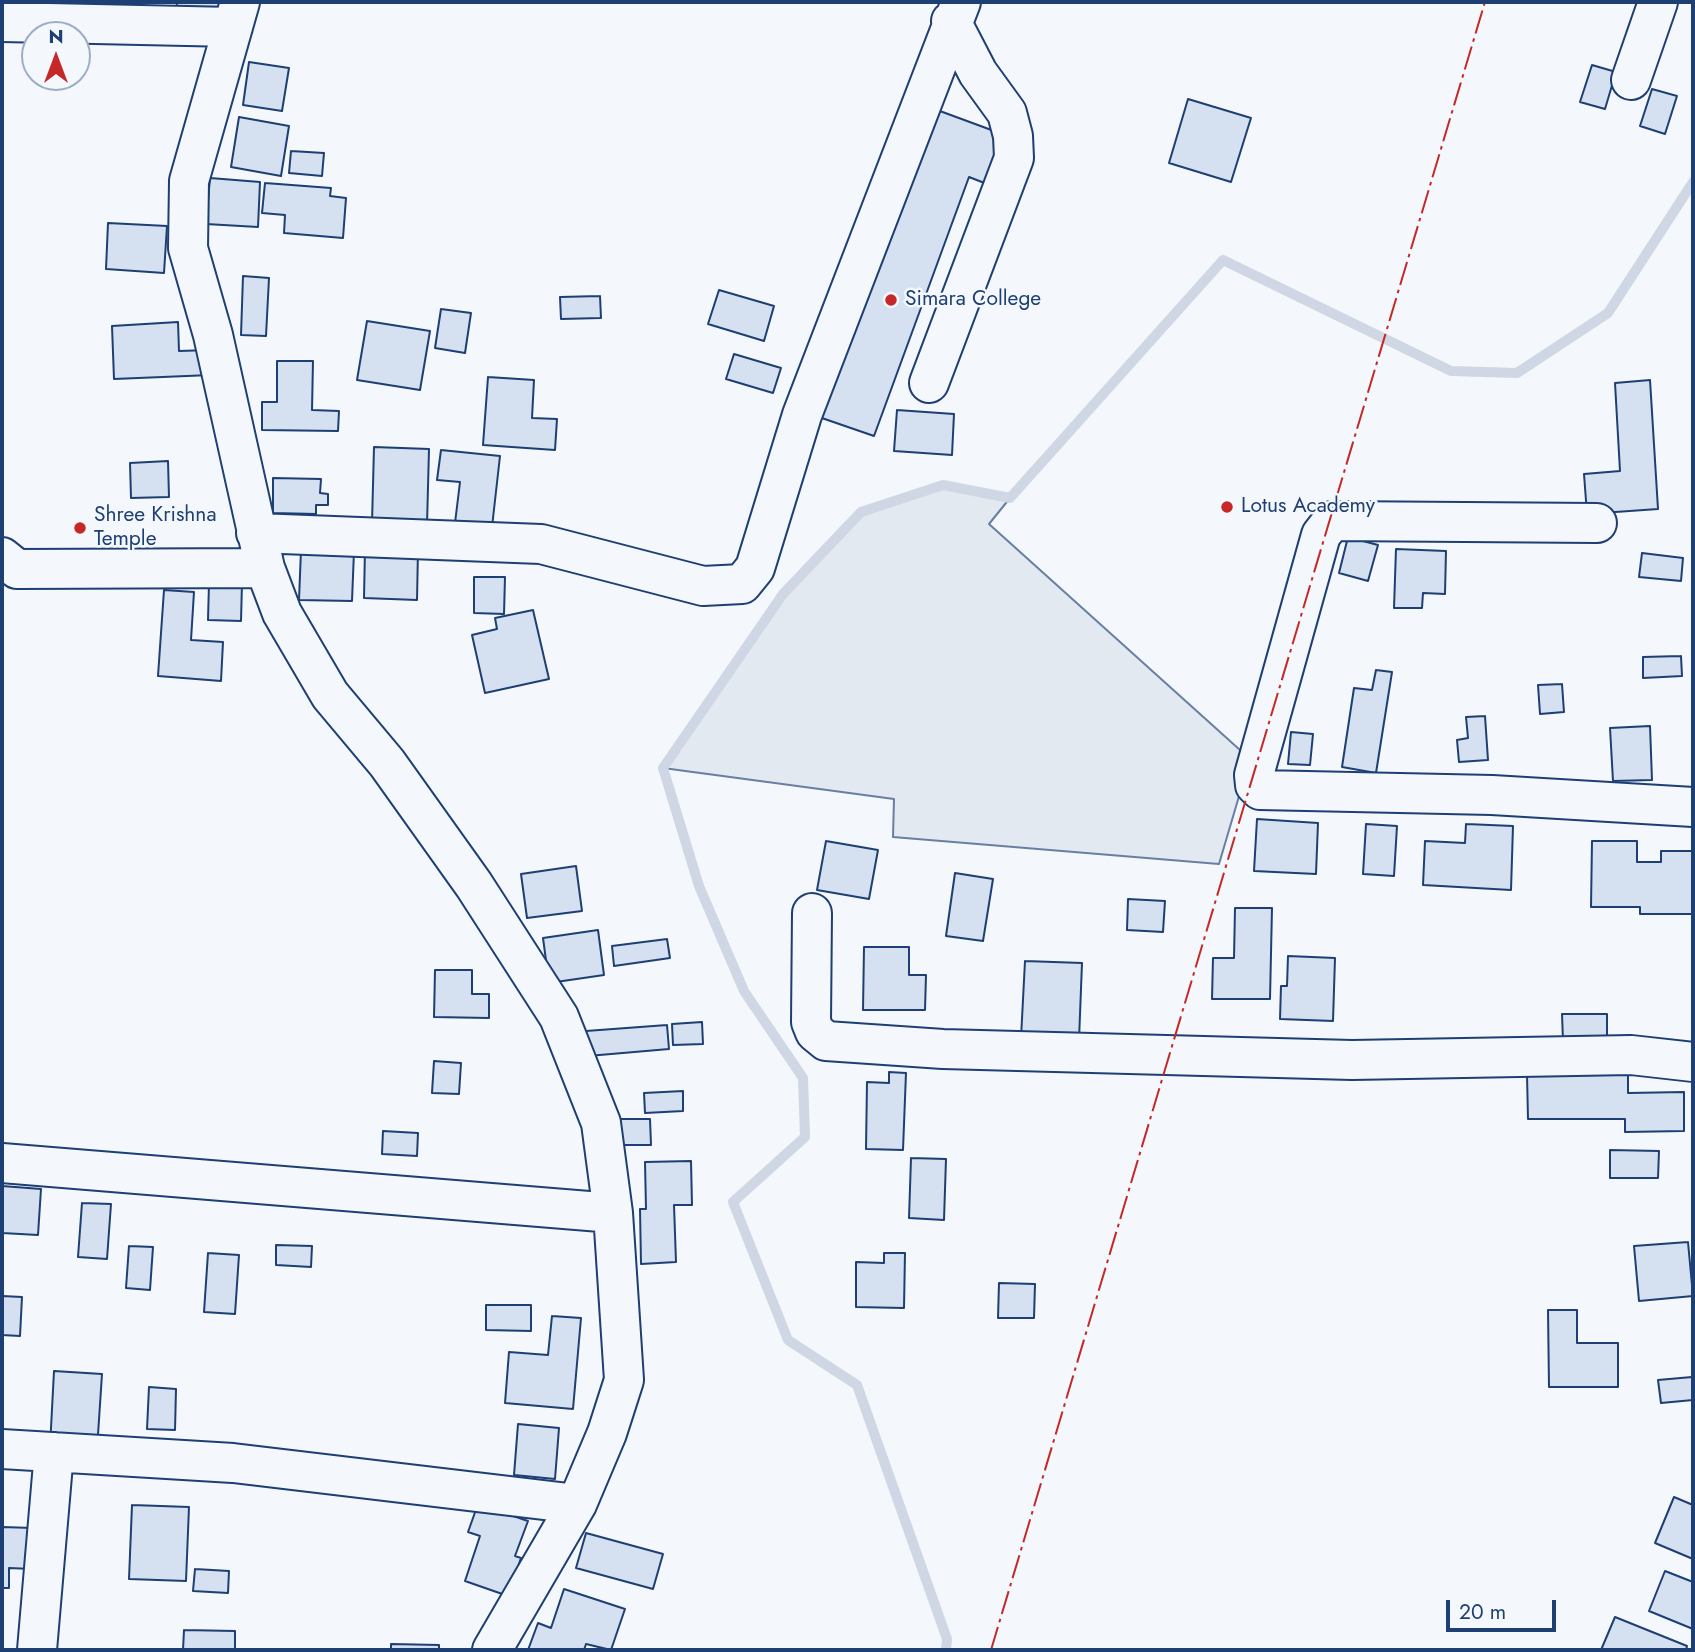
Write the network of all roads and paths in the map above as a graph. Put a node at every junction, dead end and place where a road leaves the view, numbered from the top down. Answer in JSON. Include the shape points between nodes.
{"nodes":[{"id":1,"x":1658,"y":2,"type":"edge"},
{"id":2,"x":956,"y":11,"type":"edge"},
{"id":3,"x":236,"y":14,"type":"edge"},
{"id":4,"x":2,"y":22,"type":"edge"},
{"id":5,"x":1631,"y":80,"type":"dead end"},
{"id":6,"x":929,"y":383,"type":"dead end"},
{"id":7,"x":1597,"y":523,"type":"dead end"},
{"id":8,"x":261,"y":550,"type":"junction"},
{"id":9,"x":2,"y":557,"type":"edge"},
{"id":10,"x":1693,"y":807,"type":"edge"},
{"id":11,"x":812,"y":913,"type":"dead end"},
{"id":12,"x":1693,"y":1062,"type":"edge"},
{"id":13,"x":2,"y":1163,"type":"edge"},
{"id":14,"x":613,"y":1213,"type":"junction"},
{"id":15,"x":2,"y":1449,"type":"edge"},
{"id":16,"x":54,"y":1452,"type":"junction"},
{"id":17,"x":578,"y":1503,"type":"junction"},
{"id":18,"x":37,"y":1650,"type":"edge"},
{"id":19,"x":492,"y":1650,"type":"edge"}],
"edges":[{"from":1,"to":5,"type":"street"},
{"from":2,"to":6,"type":"street","via":[[978,73],[1007,113],[1014,158]]},
{"from":2,"to":8,"type":"street","via":[[802,415],[755,568],[742,584],[703,586],[541,544]]},
{"from":3,"to":4,"type":"street"},
{"from":3,"to":8,"type":"street","via":[[189,181],[188,248],[213,335]]},
{"from":7,"to":10,"type":"street","via":[[1332,521],[1321,535],[1254,775],[1255,785],[1260,790],[1492,794]]},
{"from":8,"to":9,"type":"street","via":[[17,569]]},
{"from":8,"to":14,"type":"street","via":[[282,613],[330,695],[387,764],[474,885],[559,1017],[601,1123]]},
{"from":11,"to":12,"type":"street","via":[[811,1022],[826,1041],[943,1049],[1352,1060],[1631,1055]]},
{"from":13,"to":14,"type":"street"},
{"from":14,"to":17,"type":"street","via":[[624,1380]]},
{"from":15,"to":16,"type":"street"},
{"from":16,"to":17,"type":"street","via":[[233,1463]]},
{"from":16,"to":18,"type":"street"},
{"from":17,"to":19,"type":"street"}]}
